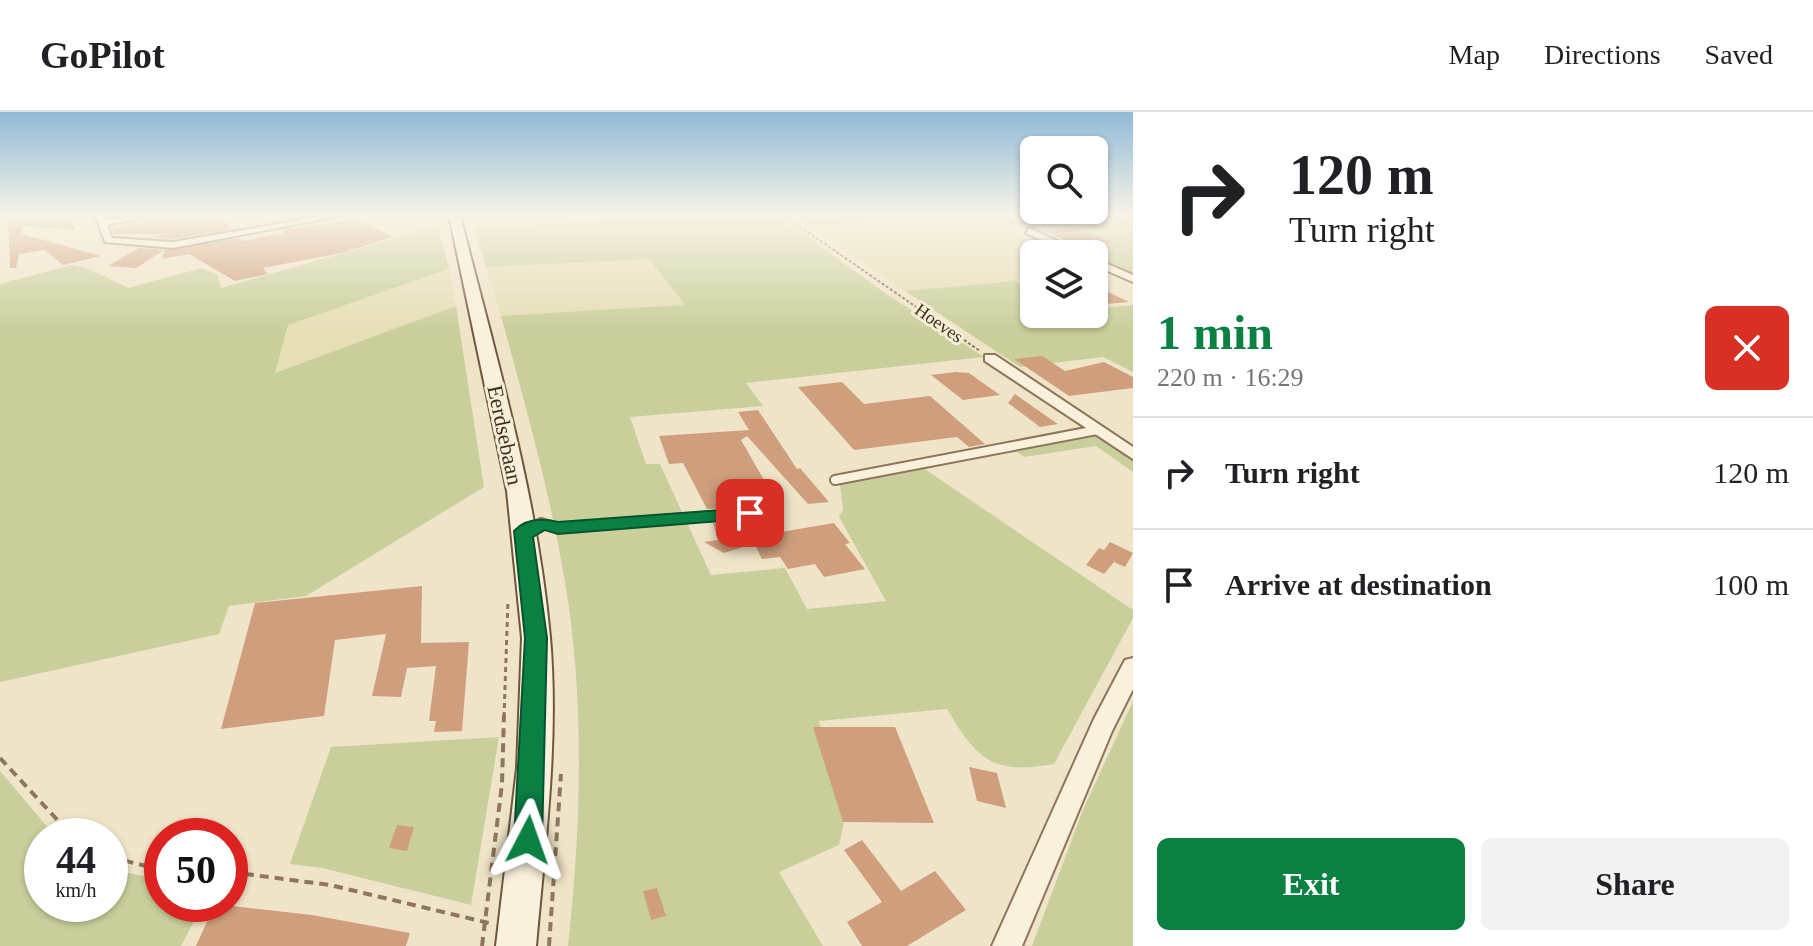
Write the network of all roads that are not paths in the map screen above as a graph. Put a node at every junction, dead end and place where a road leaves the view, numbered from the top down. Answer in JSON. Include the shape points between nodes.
{"nodes":[{"id":1,"x":463,"y":254,"type":"edge"},
{"id":2,"x":1108,"y":267,"type":"edge"},
{"id":3,"x":1133,"y":279,"type":"edge"},
{"id":4,"x":990,"y":358,"type":"road end"},
{"id":5,"x":1097,"y":430,"type":"junction"},
{"id":6,"x":1133,"y":454,"type":"edge"},
{"id":7,"x":835,"y":480,"type":"dead end"},
{"id":8,"x":750,"y":513,"type":"dead end"},
{"id":9,"x":523,"y":531,"type":"junction"},
{"id":10,"x":1133,"y":667,"type":"edge"},
{"id":11,"x":517,"y":936,"type":"edge"},
{"id":12,"x":1007,"y":946,"type":"edge"}],
"edges":[{"from":1,"to":9,"type":"main road","name":"Eerdsebaan"},
{"from":2,"to":3,"type":"street"},
{"from":4,"to":5,"type":"street"},
{"from":5,"to":6,"type":"street"},
{"from":5,"to":7,"type":"lane"},
{"from":8,"to":9,"type":"lane","via":[[558,528],[541,523],[533,531]]},
{"from":9,"to":11,"type":"main road","name":"Eerdsebaan","via":[[536,638],[534,768]]},
{"from":10,"to":12,"type":"street"}]}
